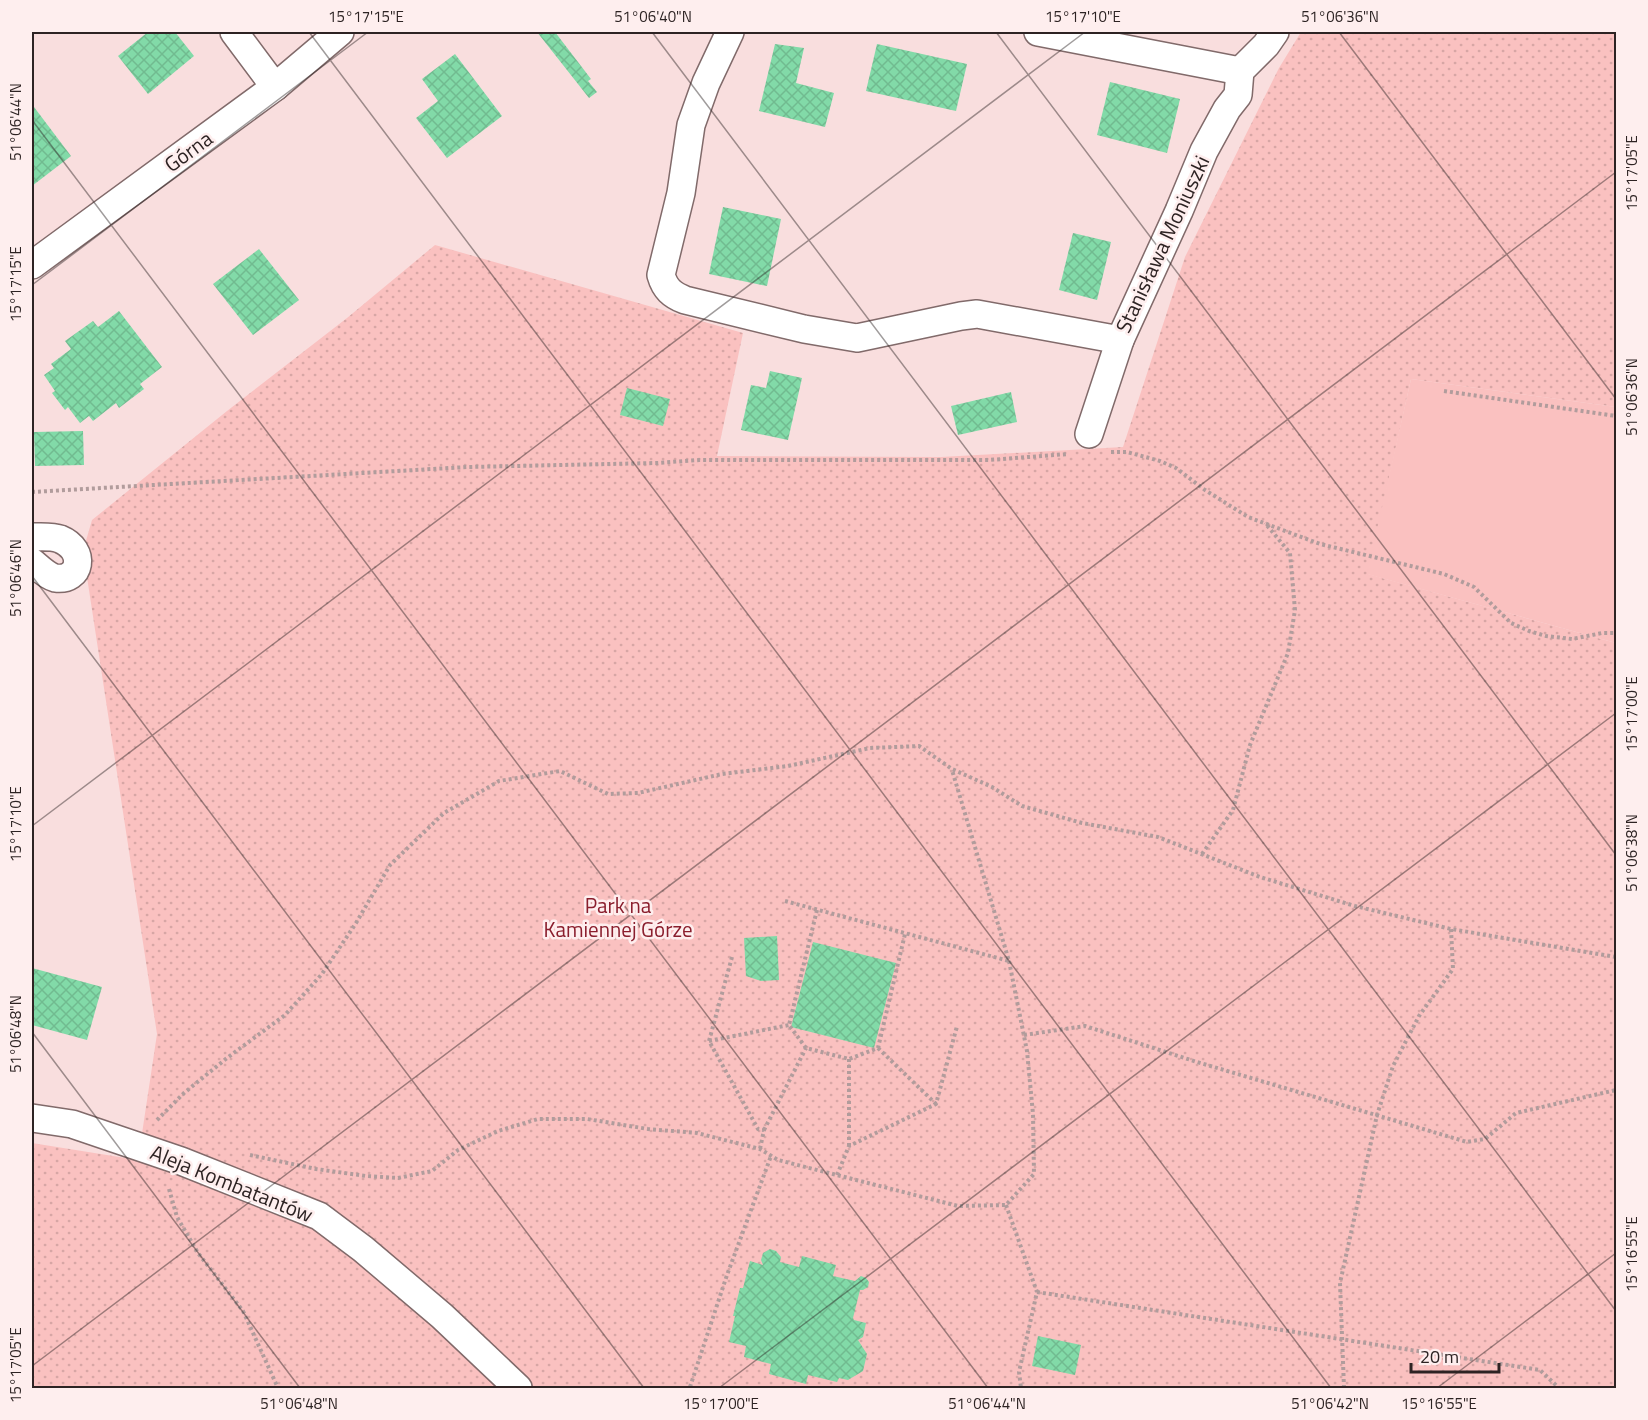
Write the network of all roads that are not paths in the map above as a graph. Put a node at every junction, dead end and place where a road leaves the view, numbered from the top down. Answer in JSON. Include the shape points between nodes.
{"nodes":[{"id":1,"x":234,"y":32,"type":"edge"},
{"id":2,"x":340,"y":32,"type":"edge"},
{"id":3,"x":730,"y":32,"type":"edge"},
{"id":4,"x":1038,"y":32,"type":"edge"},
{"id":5,"x":1275,"y":32,"type":"edge"},
{"id":6,"x":1240,"y":71,"type":"junction"},
{"id":7,"x":275,"y":87,"type":"junction"},
{"id":8,"x":32,"y":265,"type":"edge"},
{"id":9,"x":1120,"y":340,"type":"junction"},
{"id":10,"x":1097,"y":443,"type":"road end"},
{"id":11,"x":32,"y":537,"type":"edge"},
{"id":12,"x":32,"y":562,"type":"edge"},
{"id":13,"x":32,"y":1118,"type":"edge"},
{"id":14,"x":518,"y":1389,"type":"edge"}],
"edges":[{"from":1,"to":7,"type":"street"},
{"from":2,"to":7,"type":"street","name":"Górna"},
{"from":3,"to":9,"type":"street","name":"Stanisława Moniuszki","via":[[691,125],[681,193],[661,275],[669,292],[707,306],[857,338],[977,314]]},
{"from":4,"to":6,"type":"street"},
{"from":5,"to":6,"type":"street"},
{"from":6,"to":9,"type":"street","name":"Stanisława Moniuszki","via":[[1238,95],[1204,151]]},
{"from":7,"to":8,"type":"street","name":"Górna"},
{"from":9,"to":10,"type":"street"},
{"from":11,"to":12,"type":"street","via":[[58,538],[68,543],[79,564],[69,575],[55,578]]},
{"from":13,"to":14,"type":"street","name":"Aleja Kombatantów","via":[[72,1124],[181,1161],[319,1216],[442,1316]]}]}
